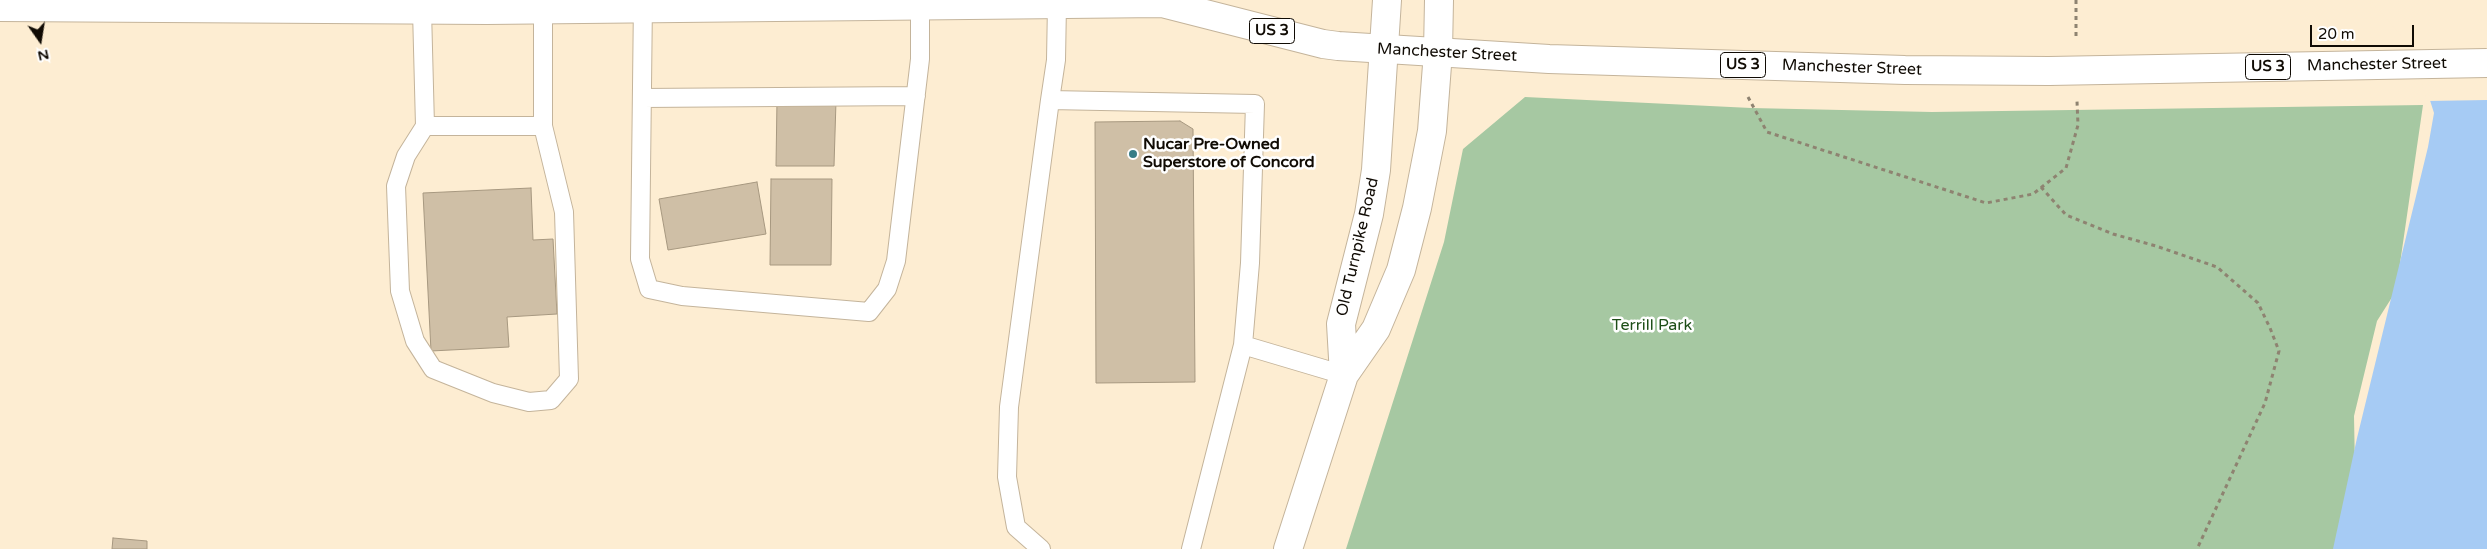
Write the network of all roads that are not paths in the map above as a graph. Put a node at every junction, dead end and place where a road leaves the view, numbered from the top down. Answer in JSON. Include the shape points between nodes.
{"nodes":[{"id":1,"x":1387,"y":0,"type":"edge"},
{"id":2,"x":1438,"y":0,"type":"edge"},
{"id":3,"x":1172,"y":1,"type":"edge"},
{"id":4,"x":15,"y":4,"type":"edge"},
{"id":5,"x":359,"y":4,"type":"edge"},
{"id":6,"x":644,"y":4,"type":"edge"},
{"id":7,"x":920,"y":4,"type":"junction"},
{"id":8,"x":1057,"y":4,"type":"junction"},
{"id":9,"x":422,"y":10,"type":"junction"},
{"id":10,"x":543,"y":10,"type":"junction"},
{"id":11,"x":1384,"y":49,"type":"junction"},
{"id":12,"x":1438,"y":52,"type":"junction"},
{"id":13,"x":2487,"y":63,"type":"edge"},
{"id":14,"x":916,"y":96,"type":"junction"},
{"id":15,"x":642,"y":98,"type":"junction"},
{"id":16,"x":1050,"y":100,"type":"junction"},
{"id":17,"x":425,"y":126,"type":"junction"},
{"id":18,"x":543,"y":126,"type":"junction"},
{"id":19,"x":1243,"y":345,"type":"junction"},
{"id":20,"x":1344,"y":375,"type":"junction"},
{"id":21,"x":1040,"y":549,"type":"edge"},
{"id":22,"x":1192,"y":549,"type":"edge"},
{"id":23,"x":1288,"y":549,"type":"edge"}],
"edges":[{"from":1,"to":11,"type":"main road","name":"Old Turnpike Road"},
{"from":2,"to":12,"type":"main road","name":"Old Turnpike Road"},
{"from":3,"to":8,"type":"main road","name":"Manchester Street","number":"US 3"},
{"from":3,"to":11,"type":"main road","name":"Manchester Street","number":"US 3","via":[[1323,44]]},
{"from":4,"to":5,"type":"main road","name":"Manchester Street","number":"US 3"},
{"from":5,"to":9,"type":"main road","name":"Manchester Street","number":"US 3"},
{"from":6,"to":7,"type":"main road","name":"Manchester Street","number":"US 3"},
{"from":6,"to":10,"type":"main road","name":"Manchester Street","number":"US 3"},
{"from":6,"to":15,"type":"lane"},
{"from":7,"to":8,"type":"main road","name":"Manchester Street","number":"US 3"},
{"from":7,"to":14,"type":"lane"},
{"from":8,"to":16,"type":"lane","via":[[1056,60]]},
{"from":9,"to":10,"type":"main road","name":"Manchester Street","number":"US 3"},
{"from":9,"to":17,"type":"lane"},
{"from":10,"to":18,"type":"lane"},
{"from":11,"to":12,"type":"main road","name":"Manchester Street","number":"US 3"},
{"from":11,"to":20,"type":"main road","name":"Old Turnpike Road","via":[[1376,170],[1369,214],[1341,324]]},
{"from":12,"to":13,"type":"main road","name":"Manchester Street","number":"US 3","bridge":true,"via":[[1549,59],[1905,70],[2049,71]]},
{"from":12,"to":20,"type":"main road","name":"Old Turnpike Road","via":[[1432,131],[1401,270],[1376,329]]},
{"from":14,"to":15,"type":"lane"},
{"from":14,"to":15,"type":"lane","via":[[896,261],[887,289],[869,312],[682,296],[649,289],[640,258]]},
{"from":16,"to":19,"type":"lane","via":[[1255,104],[1250,263]]},
{"from":16,"to":21,"type":"lane","via":[[1009,407],[1007,476],[1016,527]]},
{"from":17,"to":18,"type":"lane"},
{"from":17,"to":18,"type":"lane","via":[[406,156],[396,186],[400,291],[414,341],[433,369],[493,393],[529,402],[551,400],[569,378],[564,212]]},
{"from":19,"to":20,"type":"lane"},
{"from":19,"to":22,"type":"lane"},
{"from":20,"to":23,"type":"main road","name":"Old Turnpike Road"}]}
